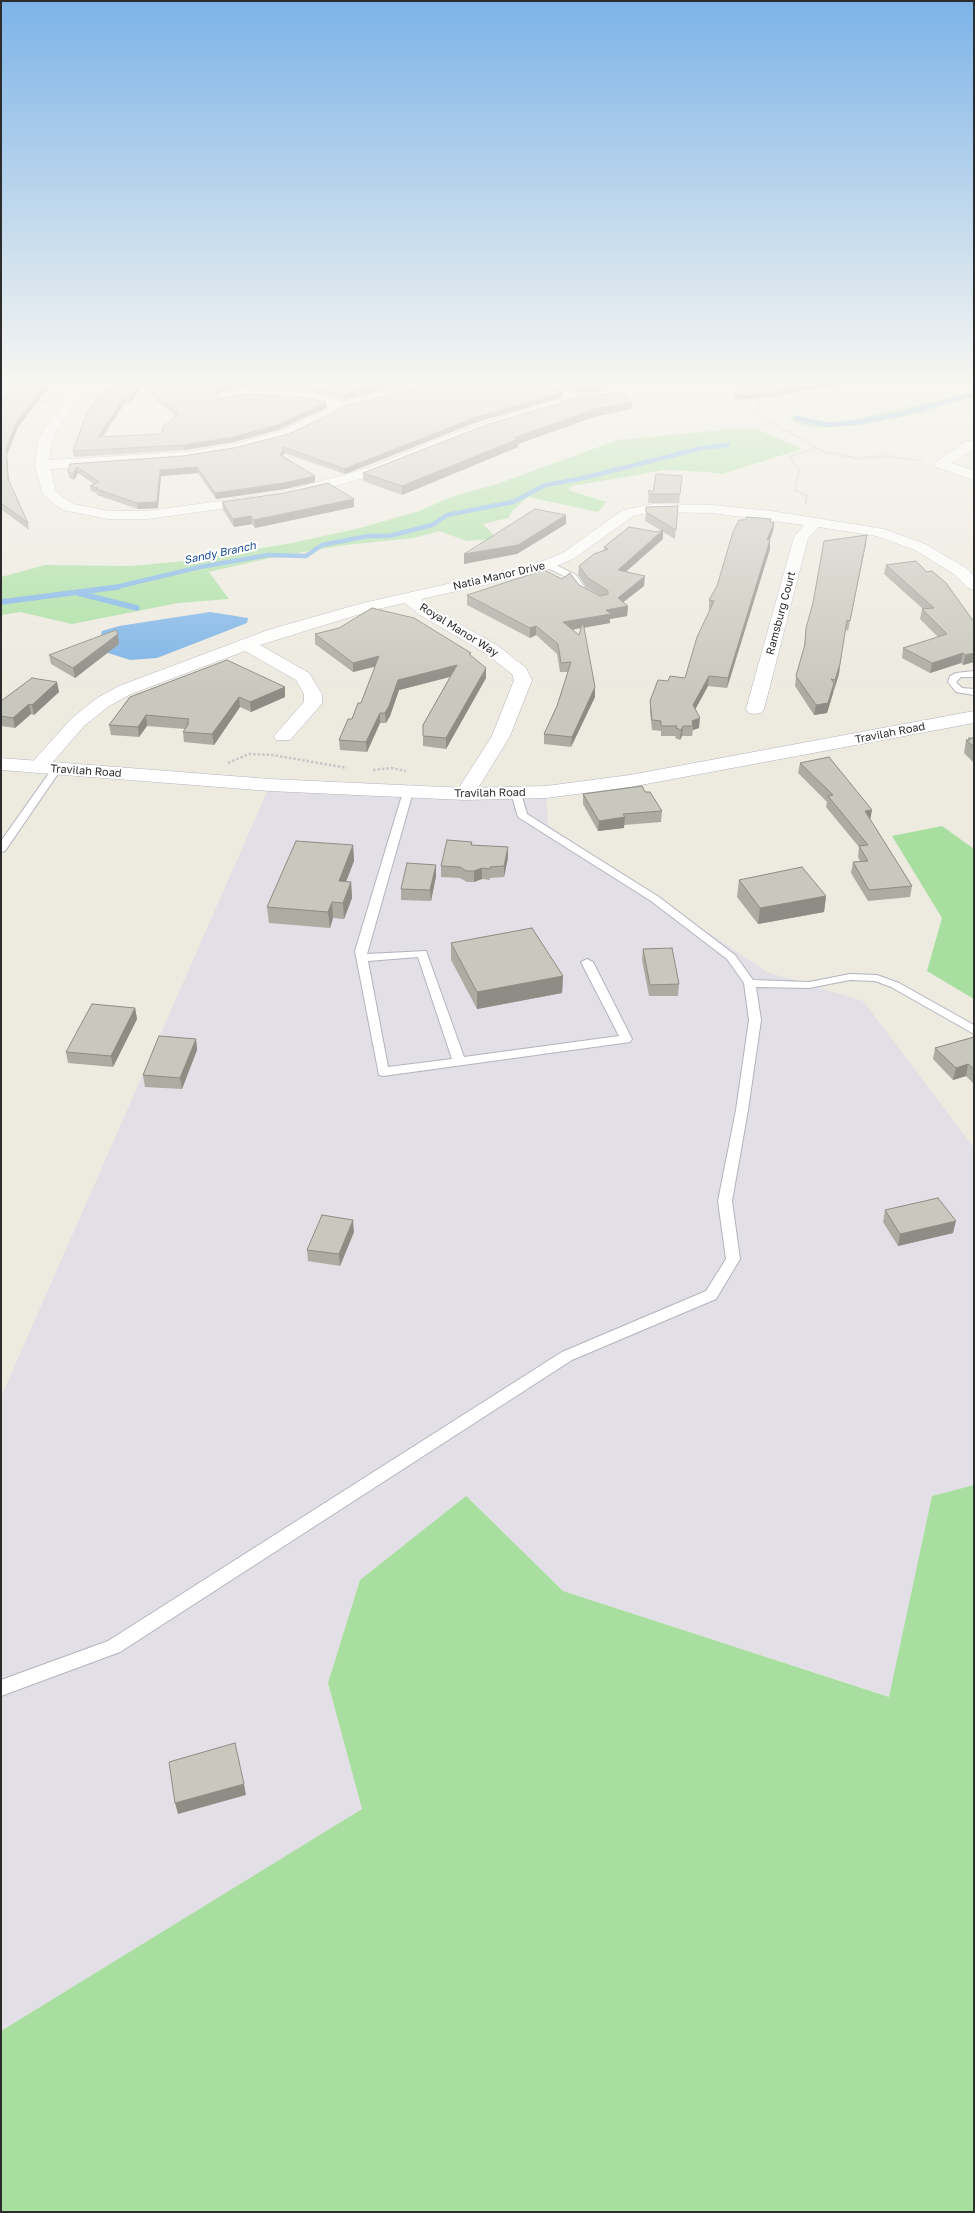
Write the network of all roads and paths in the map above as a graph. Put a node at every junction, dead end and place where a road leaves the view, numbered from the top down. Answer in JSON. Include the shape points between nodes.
{"nodes":[{"id":1,"x":48,"y":486,"type":"edge"},
{"id":2,"x":319,"y":486,"type":"edge"},
{"id":3,"x":795,"y":486,"type":"edge"},
{"id":4,"x":285,"y":495,"type":"edge"},
{"id":5,"x":267,"y":498,"type":"edge"},
{"id":6,"x":810,"y":521,"type":"junction"},
{"id":7,"x":549,"y":565,"type":"junction"},
{"id":8,"x":974,"y":585,"type":"edge"},
{"id":9,"x":408,"y":597,"type":"junction"},
{"id":10,"x":603,"y":602,"type":"edge"},
{"id":11,"x":247,"y":645,"type":"junction"},
{"id":12,"x":974,"y":674,"type":"edge"},
{"id":13,"x":974,"y":692,"type":"edge"},
{"id":14,"x":755,"y":709,"type":"dead end"},
{"id":15,"x":974,"y":717,"type":"edge"},
{"id":16,"x":283,"y":736,"type":"dead end"},
{"id":17,"x":1,"y":764,"type":"edge"},
{"id":18,"x":48,"y":768,"type":"junction"},
{"id":19,"x":408,"y":792,"type":"junction"},
{"id":20,"x":516,"y":793,"type":"junction"},
{"id":21,"x":465,"y":794,"type":"junction"},
{"id":22,"x":1,"y":849,"type":"edge"},
{"id":23,"x":362,"y":958,"type":"junction"},
{"id":24,"x":587,"y":962,"type":"dead end"},
{"id":25,"x":750,"y":983,"type":"junction"},
{"id":26,"x":974,"y":1030,"type":"edge"},
{"id":27,"x":459,"y":1061,"type":"junction"},
{"id":28,"x":1,"y":1688,"type":"edge"}],
"edges":[{"from":1,"to":5,"type":"street","via":[[49,492],[68,507],[108,515],[147,515]]},
{"from":2,"to":4,"type":"street"},
{"from":3,"to":6,"type":"path","via":[[795,490],[807,496],[805,502],[814,507]]},
{"from":6,"to":7,"type":"street","name":"Natia Manor Drive","via":[[712,510],[652,508],[628,513],[568,556]]},
{"from":6,"to":8,"type":"street","name":"Natia Manor Drive","via":[[879,532],[920,548],[960,571]]},
{"from":6,"to":14,"type":"street","name":"Ramsburg Court","via":[[801,537]]},
{"from":7,"to":9,"type":"street","name":"Natia Manor Drive"},
{"from":7,"to":10,"type":"lane","via":[[573,577],[583,591]]},
{"from":9,"to":11,"type":"street","name":"Natia Manor Drive","via":[[274,634]]},
{"from":9,"to":21,"type":"street","name":"Royal Manor Way","via":[[426,612],[491,649],[520,672],[523,680],[501,736]]},
{"from":11,"to":16,"type":"street","via":[[303,677],[313,694],[313,703]]},
{"from":11,"to":18,"type":"street","name":"Natia Manor Drive","via":[[125,690],[103,702],[78,722]]},
{"from":12,"to":13,"type":"lane","via":[[959,675],[952,682],[959,690]]},
{"from":15,"to":20,"type":"main road","name":"Travilah Road","via":[[630,781]]},
{"from":17,"to":18,"type":"main road","name":"Travilah Road"},
{"from":18,"to":19,"type":"main road","name":"Travilah Road"},
{"from":18,"to":22,"type":"lane"},
{"from":19,"to":21,"type":"main road","name":"Travilah Road"},
{"from":19,"to":23,"type":"lane","via":[[361,951]]},
{"from":20,"to":21,"type":"main road","name":"Travilah Road"},
{"from":20,"to":25,"type":"lane","via":[[522,816],[654,899],[731,957]]},
{"from":23,"to":27,"type":"lane","via":[[422,953]]},
{"from":23,"to":27,"type":"lane","via":[[383,1072]]},
{"from":24,"to":27,"type":"lane","via":[[626,1039]]},
{"from":25,"to":26,"type":"lane","via":[[809,985],[850,977],[877,978]]},
{"from":25,"to":28,"type":"lane","via":[[755,1020],[725,1201],[733,1259],[710,1295],[566,1356],[114,1647]]}]}
